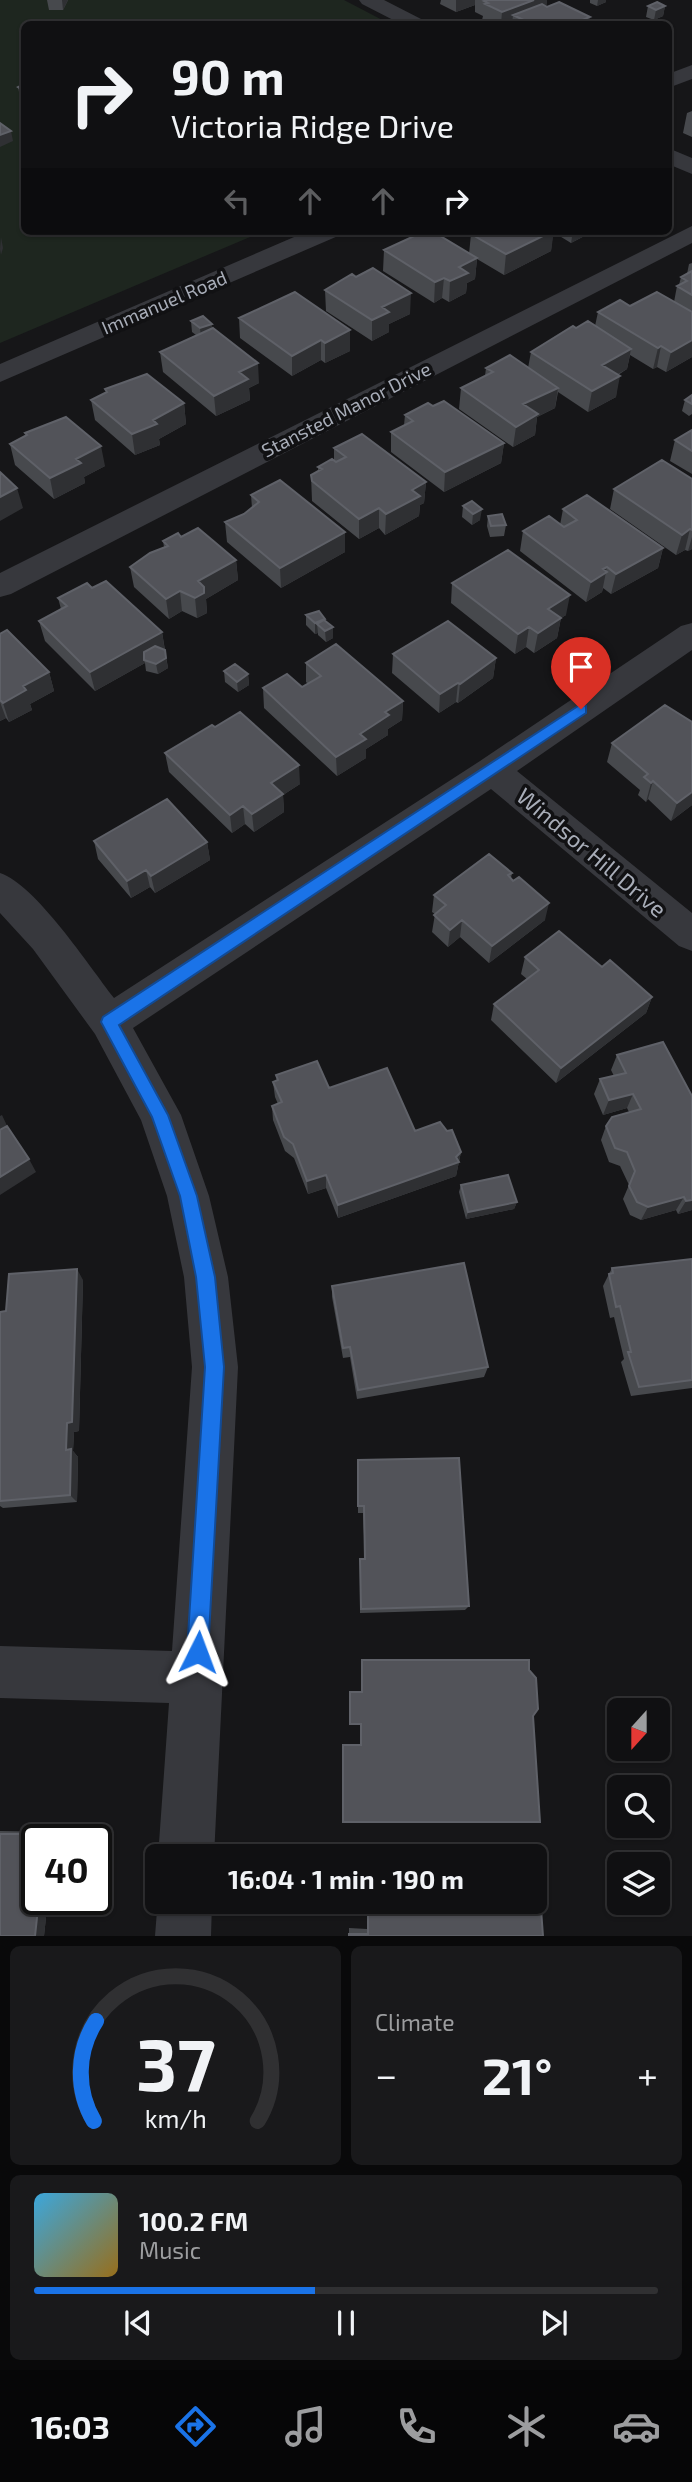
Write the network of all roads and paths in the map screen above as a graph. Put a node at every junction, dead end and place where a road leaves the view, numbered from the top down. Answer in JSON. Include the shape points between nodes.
{"nodes":[{"id":1,"x":369,"y":0,"type":"edge"},
{"id":2,"x":410,"y":21,"type":"edge"},
{"id":3,"x":692,"y":71,"type":"edge"},
{"id":4,"x":672,"y":80,"type":"edge"},
{"id":5,"x":672,"y":157,"type":"edge"},
{"id":6,"x":692,"y":167,"type":"edge"},
{"id":7,"x":692,"y":233,"type":"edge"},
{"id":8,"x":320,"y":235,"type":"edge"},
{"id":9,"x":0,"y":374,"type":"edge"},
{"id":10,"x":0,"y":586,"type":"edge"},
{"id":11,"x":692,"y":634,"type":"edge"},
{"id":12,"x":492,"y":769,"type":"junction"},
{"id":13,"x":0,"y":888,"type":"edge"},
{"id":14,"x":692,"y":935,"type":"edge"},
{"id":15,"x":109,"y":1022,"type":"junction"},
{"id":16,"x":0,"y":1672,"type":"edge"},
{"id":17,"x":196,"y":1678,"type":"junction"},
{"id":18,"x":187,"y":1844,"type":"edge"},
{"id":19,"x":184,"y":1914,"type":"edge"},
{"id":20,"x":183,"y":1936,"type":"edge"}],
"edges":[{"from":1,"to":2,"type":"street"},
{"from":3,"to":4,"type":"street"},
{"from":5,"to":6,"type":"street"},
{"from":7,"to":10,"type":"street","name":"Stansted Manor Drive"},
{"from":8,"to":9,"type":"street","name":"Immanuel Road"},
{"from":11,"to":12,"type":"street"},
{"from":12,"to":14,"type":"street","name":"Windsor Hill Drive"},
{"from":12,"to":15,"type":"street"},
{"from":13,"to":15,"type":"street","via":[[46,938]]},
{"from":15,"to":17,"type":"street","via":[[160,1115],[188,1196],[206,1277],[215,1367]]},
{"from":16,"to":17,"type":"street"},
{"from":17,"to":18,"type":"street"},
{"from":19,"to":20,"type":"street"}]}
